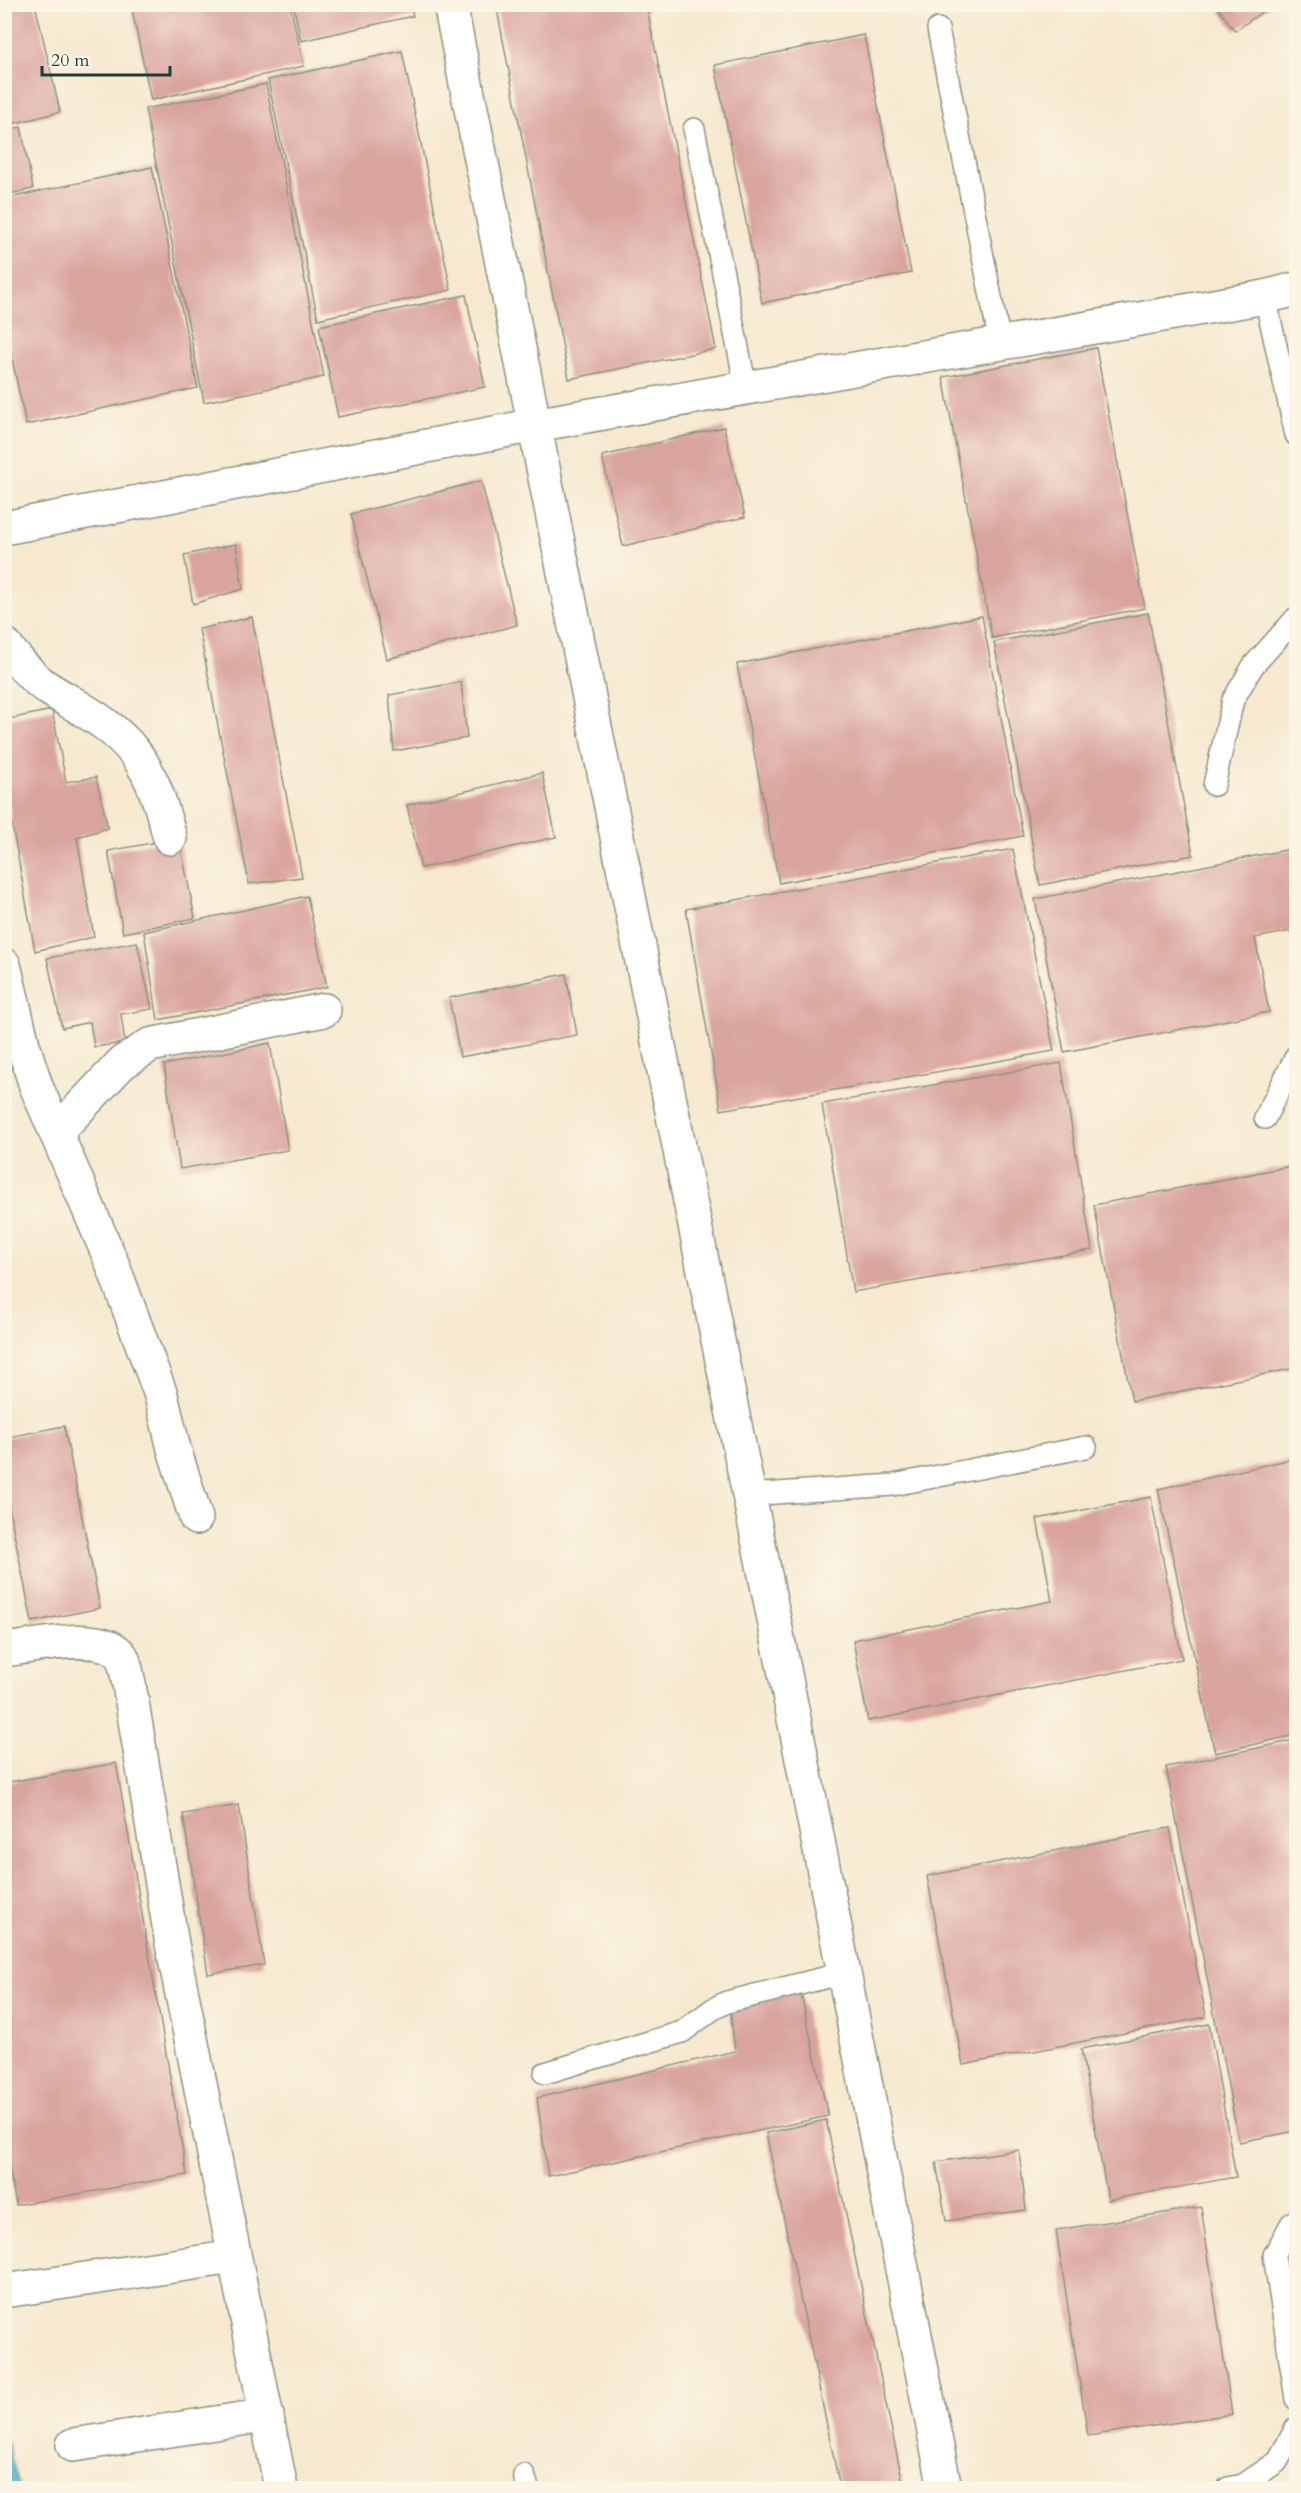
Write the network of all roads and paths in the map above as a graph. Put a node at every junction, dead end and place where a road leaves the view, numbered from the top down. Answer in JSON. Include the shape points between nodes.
{"nodes":[{"id":1,"x":450,"y":4,"type":"edge"},
{"id":2,"x":938,"y":28,"type":"dead end"},
{"id":3,"x":694,"y":129,"type":"dead end"},
{"id":4,"x":1296,"y":289,"type":"edge"},
{"id":5,"x":1265,"y":297,"type":"junction"},
{"id":6,"x":1000,"y":343,"type":"junction"},
{"id":7,"x":746,"y":388,"type":"junction"},
{"id":8,"x":535,"y":425,"type":"junction"},
{"id":9,"x":1296,"y":435,"type":"edge"},
{"id":10,"x":4,"y":528,"type":"edge"},
{"id":11,"x":1296,"y":618,"type":"edge"},
{"id":12,"x":4,"y":644,"type":"edge"},
{"id":13,"x":1214,"y":785,"type":"dead end"},
{"id":14,"x":170,"y":838,"type":"dead end"},
{"id":15,"x":4,"y":965,"type":"edge"},
{"id":16,"x":324,"y":1010,"type":"dead end"},
{"id":17,"x":1296,"y":1056,"type":"edge"},
{"id":18,"x":1265,"y":1118,"type":"dead end"},
{"id":19,"x":56,"y":1133,"type":"junction"},
{"id":20,"x":1086,"y":1447,"type":"dead end"},
{"id":21,"x":749,"y":1495,"type":"junction"},
{"id":22,"x":196,"y":1518,"type":"dead end"},
{"id":23,"x":6,"y":1645,"type":"edge"},
{"id":24,"x":844,"y":1973,"type":"junction"},
{"id":25,"x":545,"y":2073,"type":"dead end"},
{"id":26,"x":1296,"y":2220,"type":"edge"},
{"id":27,"x":234,"y":2257,"type":"junction"},
{"id":28,"x":11,"y":2290,"type":"dead end"},
{"id":29,"x":1296,"y":2399,"type":"edge"},
{"id":30,"x":267,"y":2415,"type":"junction"},
{"id":31,"x":1296,"y":2428,"type":"edge"},
{"id":32,"x":73,"y":2445,"type":"dead end"},
{"id":33,"x":281,"y":2488,"type":"edge"},
{"id":34,"x":945,"y":2488,"type":"edge"},
{"id":35,"x":1228,"y":2488,"type":"edge"}],
"edges":[{"from":1,"to":8,"type":"street"},
{"from":2,"to":6,"type":"lane"},
{"from":3,"to":7,"type":"lane"},
{"from":4,"to":5,"type":"street"},
{"from":5,"to":6,"type":"street"},
{"from":5,"to":9,"type":"lane"},
{"from":6,"to":7,"type":"street"},
{"from":7,"to":8,"type":"street"},
{"from":8,"to":10,"type":"street"},
{"from":8,"to":21,"type":"street"},
{"from":11,"to":13,"type":"lane","via":[[1254,666],[1233,700]]},
{"from":12,"to":14,"type":"street","via":[[45,685],[112,730],[135,754],[157,791]]},
{"from":15,"to":19,"type":"street","via":[[22,1045]]},
{"from":16,"to":19,"type":"street","via":[[150,1046],[122,1063]]},
{"from":17,"to":18,"type":"lane"},
{"from":19,"to":22,"type":"street","via":[[112,1263],[161,1395]]},
{"from":20,"to":21,"type":"lane","via":[[893,1485]]},
{"from":21,"to":24,"type":"street"},
{"from":23,"to":27,"type":"street","via":[[106,1643],[122,1657],[172,1944]]},
{"from":24,"to":25,"type":"lane","via":[[727,2002],[682,2032]]},
{"from":24,"to":34,"type":"street"},
{"from":26,"to":29,"type":"lane","via":[[1274,2255]]},
{"from":27,"to":28,"type":"street"},
{"from":27,"to":30,"type":"street"},
{"from":30,"to":32,"type":"street"},
{"from":30,"to":33,"type":"street"},
{"from":31,"to":35,"type":"lane","via":[[1277,2462],[1243,2485]]}]}
